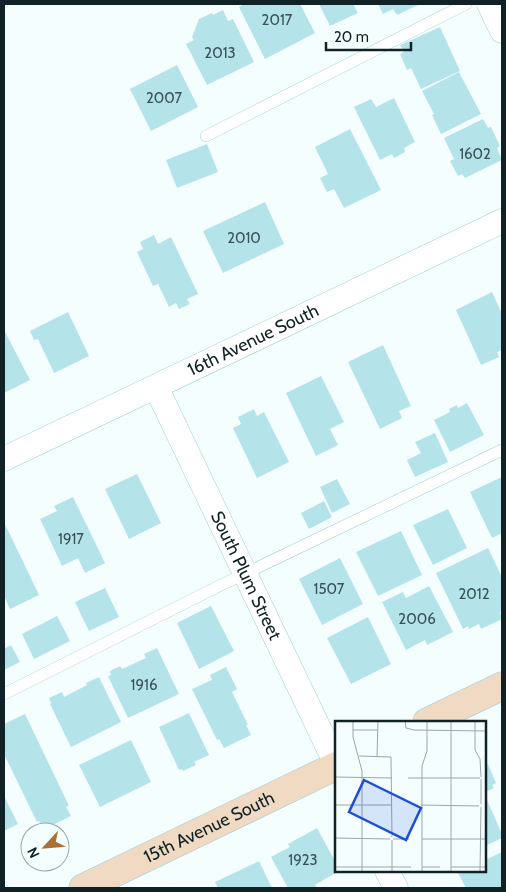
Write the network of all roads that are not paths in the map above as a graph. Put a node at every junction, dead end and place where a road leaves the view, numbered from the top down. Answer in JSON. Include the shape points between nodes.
{"nodes":[{"id":1,"x":466,"y":4,"type":"edge"},
{"id":2,"x":489,"y":4,"type":"edge"},
{"id":3,"x":502,"y":31,"type":"edge"},
{"id":4,"x":206,"y":136,"type":"dead end"},
{"id":5,"x":502,"y":221,"type":"edge"},
{"id":6,"x":156,"y":387,"type":"junction"},
{"id":7,"x":502,"y":450,"type":"edge"},
{"id":8,"x":4,"y":459,"type":"edge"},
{"id":9,"x":246,"y":573,"type":"junction"},
{"id":10,"x":502,"y":686,"type":"edge"},
{"id":11,"x":4,"y":694,"type":"edge"},
{"id":12,"x":429,"y":721,"type":"edge"},
{"id":13,"x":335,"y":763,"type":"edge"},
{"id":14,"x":335,"y":765,"type":"edge"},
{"id":15,"x":388,"y":872,"type":"edge"},
{"id":16,"x":83,"y":888,"type":"edge"},
{"id":17,"x":396,"y":888,"type":"edge"}],
"edges":[{"from":1,"to":4,"type":"lane"},
{"from":2,"to":3,"type":"street"},
{"from":5,"to":6,"type":"street","name":"16th Avenue South"},
{"from":6,"to":8,"type":"street","name":"16th Avenue South"},
{"from":6,"to":9,"type":"street","name":"South Plum Street"},
{"from":7,"to":9,"type":"lane"},
{"from":9,"to":11,"type":"lane"},
{"from":9,"to":13,"type":"street","name":"South Plum Street"},
{"from":10,"to":12,"type":"main road"},
{"from":14,"to":16,"type":"main road","name":"15th Avenue South"},
{"from":15,"to":17,"type":"street"}]}
